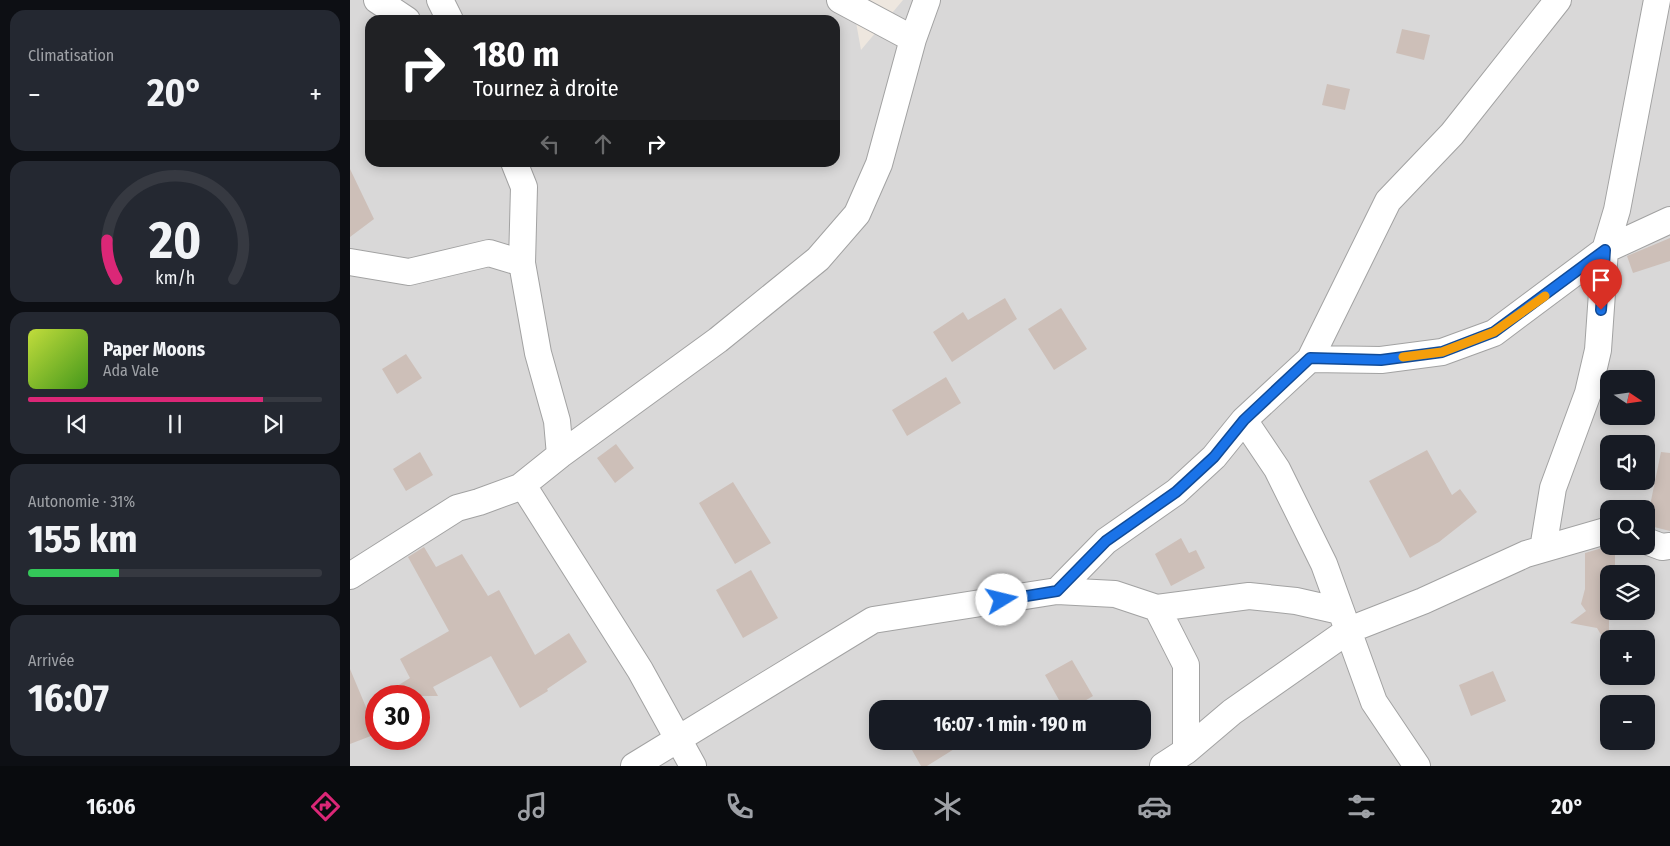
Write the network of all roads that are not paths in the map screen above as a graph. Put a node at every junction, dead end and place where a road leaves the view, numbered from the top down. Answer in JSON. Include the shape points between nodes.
{"nodes":[{"id":1,"x":377,"y":0,"type":"edge"},
{"id":2,"x":440,"y":0,"type":"edge"},
{"id":3,"x":840,"y":0,"type":"edge"},
{"id":4,"x":928,"y":0,"type":"edge"},
{"id":5,"x":1558,"y":0,"type":"edge"},
{"id":6,"x":1656,"y":0,"type":"edge"},
{"id":7,"x":400,"y":15,"type":"edge"},
{"id":8,"x":448,"y":15,"type":"edge"},
{"id":9,"x":913,"y":39,"type":"junction"},
{"id":10,"x":516,"y":167,"type":"edge"},
{"id":11,"x":1670,"y":220,"type":"edge"},
{"id":12,"x":1605,"y":250,"type":"junction"},
{"id":13,"x":350,"y":262,"type":"edge"},
{"id":14,"x":522,"y":263,"type":"junction"},
{"id":15,"x":1310,"y":358,"type":"junction"},
{"id":16,"x":1244,"y":420,"type":"junction"},
{"id":17,"x":560,"y":455,"type":"junction"},
{"id":18,"x":520,"y":487,"type":"junction"},
{"id":19,"x":1600,"y":533,"type":"edge"},
{"id":20,"x":1655,"y":544,"type":"edge"},
{"id":21,"x":1670,"y":546,"type":"edge"},
{"id":22,"x":1542,"y":549,"type":"junction"},
{"id":23,"x":350,"y":576,"type":"edge"},
{"id":24,"x":1057,"y":591,"type":"junction"},
{"id":25,"x":1157,"y":608,"type":"junction"},
{"id":26,"x":1344,"y":621,"type":"junction"},
{"id":27,"x":678,"y":739,"type":"junction"},
{"id":28,"x":1186,"y":750,"type":"junction"},
{"id":29,"x":634,"y":766,"type":"edge"},
{"id":30,"x":693,"y":766,"type":"edge"},
{"id":31,"x":1163,"y":766,"type":"edge"},
{"id":32,"x":1417,"y":766,"type":"edge"}],
"edges":[{"from":1,"to":7,"type":"street"},
{"from":2,"to":8,"type":"street"},
{"from":3,"to":9,"type":"street"},
{"from":4,"to":9,"type":"street"},
{"from":5,"to":15,"type":"street","via":[[1452,134],[1388,201]]},
{"from":6,"to":12,"type":"street","via":[[1617,210]]},
{"from":9,"to":17,"type":"street","via":[[879,164],[858,214],[818,259],[718,340]]},
{"from":10,"to":14,"type":"street","via":[[524,187]]},
{"from":11,"to":12,"type":"street"},
{"from":12,"to":15,"type":"street","via":[[1494,332],[1442,352],[1381,360]]},
{"from":12,"to":22,"type":"street","via":[[1598,350],[1588,393],[1553,488]]},
{"from":13,"to":14,"type":"street","via":[[409,272],[489,254]]},
{"from":14,"to":17,"type":"street","via":[[538,353],[557,420]]},
{"from":15,"to":16,"type":"street"},
{"from":16,"to":24,"type":"street","via":[[1214,457],[1176,492],[1106,541]]},
{"from":16,"to":26,"type":"street","via":[[1277,469],[1324,564]]},
{"from":17,"to":18,"type":"street"},
{"from":18,"to":23,"type":"street","via":[[457,508]]},
{"from":18,"to":27,"type":"street","via":[[531,497],[602,609]]},
{"from":19,"to":22,"type":"street"},
{"from":20,"to":21,"type":"street"},
{"from":22,"to":26,"type":"street","via":[[1423,601]]},
{"from":24,"to":25,"type":"street","via":[[1115,594]]},
{"from":24,"to":27,"type":"street","via":[[873,620]]},
{"from":25,"to":26,"type":"street","via":[[1249,596],[1296,601]]},
{"from":25,"to":28,"type":"street","via":[[1186,665]]},
{"from":26,"to":28,"type":"street"},
{"from":26,"to":32,"type":"street","via":[[1374,702]]},
{"from":27,"to":29,"type":"street"},
{"from":27,"to":30,"type":"street"},
{"from":28,"to":31,"type":"street"}]}
